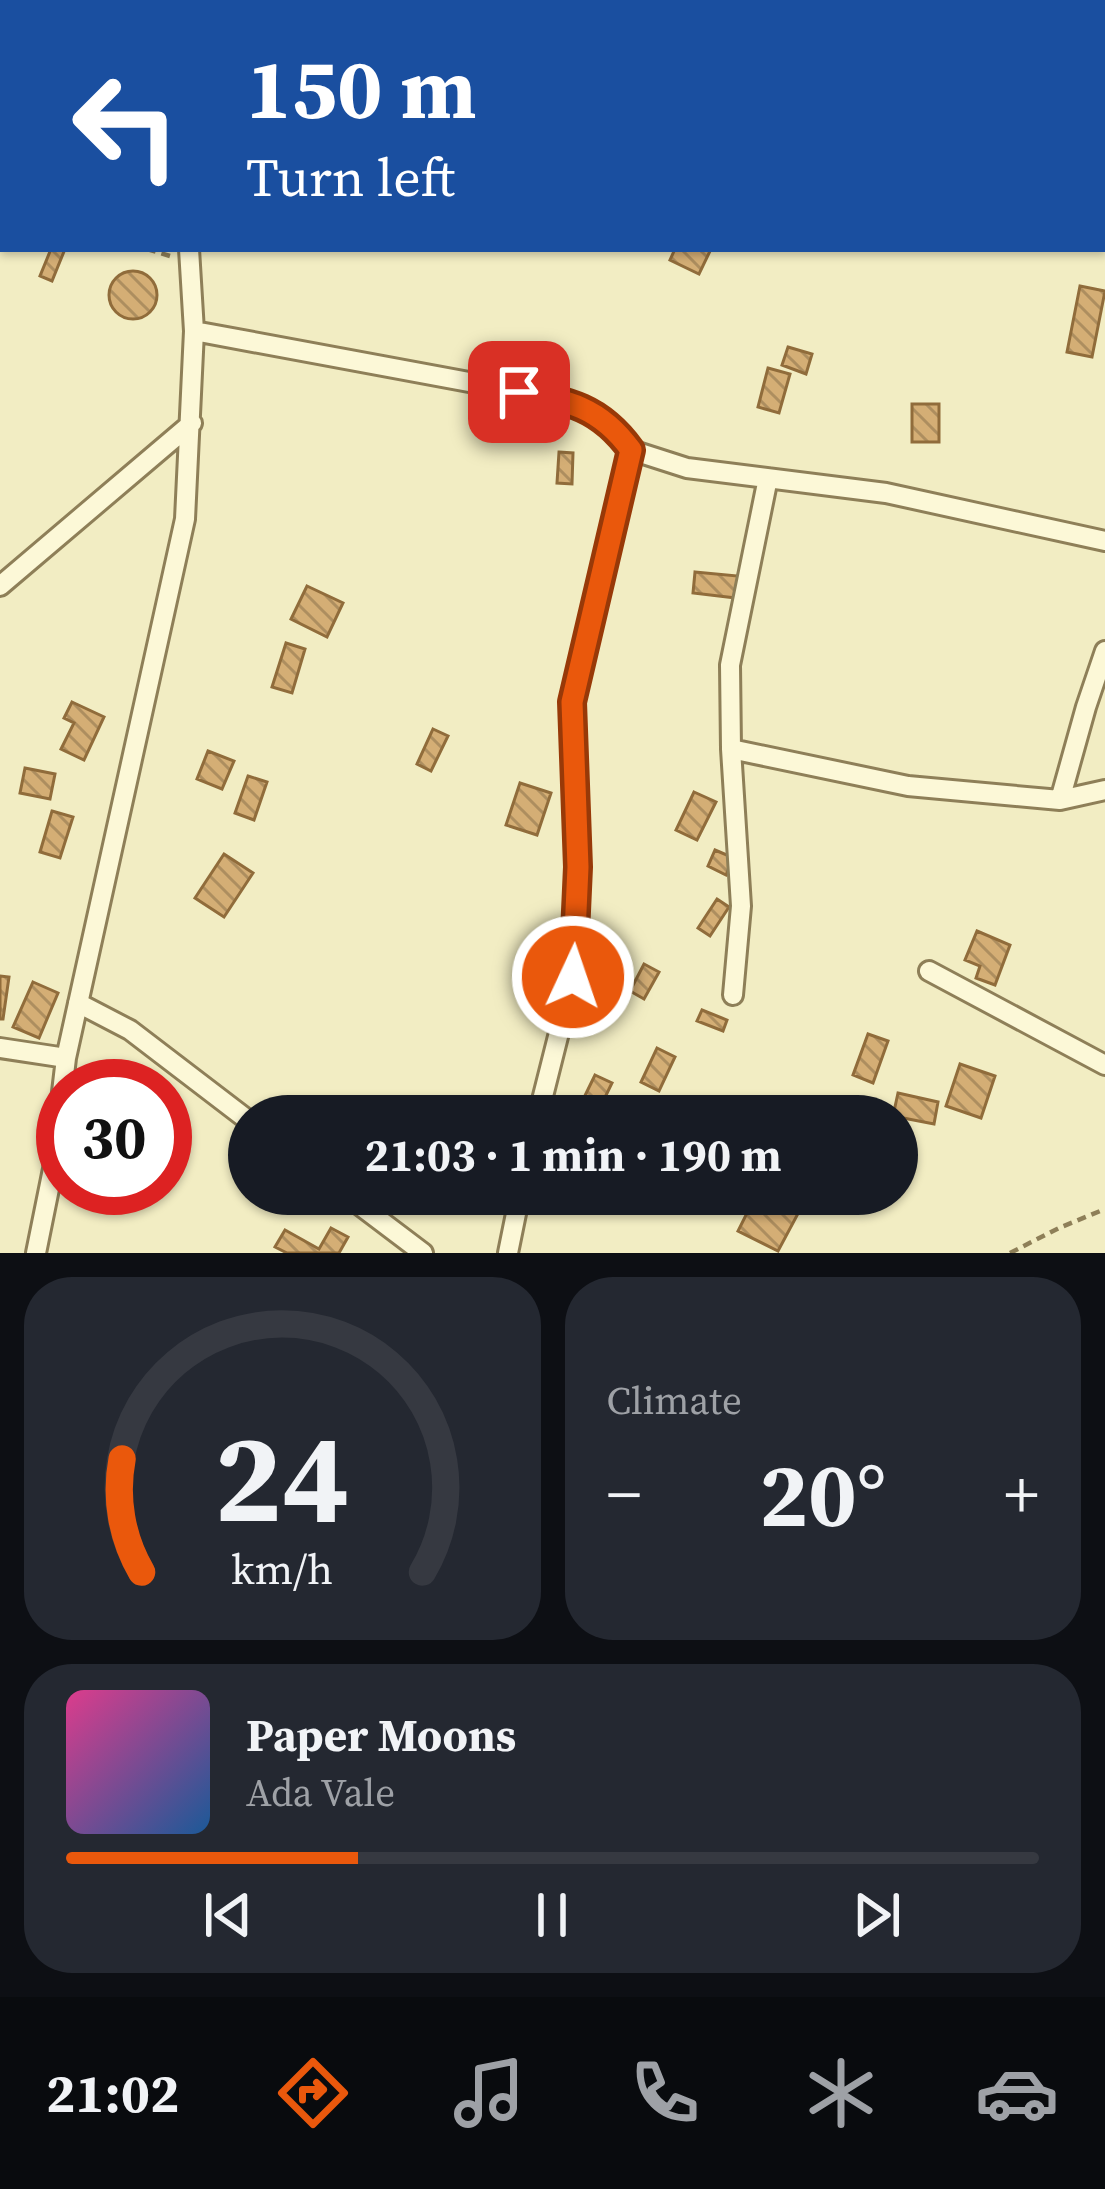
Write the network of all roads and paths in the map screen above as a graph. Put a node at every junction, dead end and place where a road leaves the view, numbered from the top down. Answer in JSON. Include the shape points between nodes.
{"nodes":[{"id":1,"x":189,"y":252,"type":"edge"},
{"id":2,"x":194,"y":331,"type":"junction"},
{"id":3,"x":192,"y":423,"type":"junction"},
{"id":4,"x":631,"y":450,"type":"junction"},
{"id":5,"x":769,"y":478,"type":"junction"},
{"id":6,"x":1105,"y":541,"type":"edge"},
{"id":7,"x":0,"y":586,"type":"edge"},
{"id":8,"x":1105,"y":651,"type":"edge"},
{"id":9,"x":730,"y":749,"type":"junction"},
{"id":10,"x":1105,"y":790,"type":"edge"},
{"id":11,"x":1060,"y":800,"type":"junction"},
{"id":12,"x":929,"y":971,"type":"dead end"},
{"id":13,"x":734,"y":995,"type":"dead end"},
{"id":14,"x":78,"y":1003,"type":"junction"},
{"id":15,"x":0,"y":1048,"type":"edge"},
{"id":16,"x":66,"y":1058,"type":"junction"},
{"id":17,"x":1105,"y":1065,"type":"edge"},
{"id":18,"x":543,"y":1095,"type":"edge"},
{"id":19,"x":228,"y":1104,"type":"edge"},
{"id":20,"x":1105,"y":1209,"type":"edge"},
{"id":21,"x":373,"y":1215,"type":"edge"},
{"id":22,"x":516,"y":1215,"type":"edge"},
{"id":23,"x":36,"y":1253,"type":"edge"},
{"id":24,"x":423,"y":1253,"type":"edge"},
{"id":25,"x":508,"y":1253,"type":"edge"},
{"id":26,"x":1010,"y":1253,"type":"edge"}],
"edges":[{"from":1,"to":2,"type":"street"},
{"from":2,"to":3,"type":"street"},
{"from":2,"to":4,"type":"street","via":[[566,400],[596,413]]},
{"from":3,"to":7,"type":"street"},
{"from":3,"to":14,"type":"street","via":[[185,519]]},
{"from":4,"to":5,"type":"street","via":[[687,468]]},
{"from":4,"to":18,"type":"street","via":[[572,702],[573,977]]},
{"from":5,"to":6,"type":"street","via":[[886,493]]},
{"from":5,"to":9,"type":"street","via":[[730,665]]},
{"from":8,"to":11,"type":"street"},
{"from":9,"to":11,"type":"street","via":[[908,786]]},
{"from":9,"to":13,"type":"street","via":[[741,906]]},
{"from":10,"to":11,"type":"street"},
{"from":12,"to":17,"type":"street"},
{"from":14,"to":16,"type":"street"},
{"from":14,"to":19,"type":"street","via":[[130,1030]]},
{"from":15,"to":16,"type":"street"},
{"from":16,"to":23,"type":"street"},
{"from":20,"to":26,"type":"path"},
{"from":21,"to":24,"type":"street"},
{"from":22,"to":25,"type":"street"}]}
